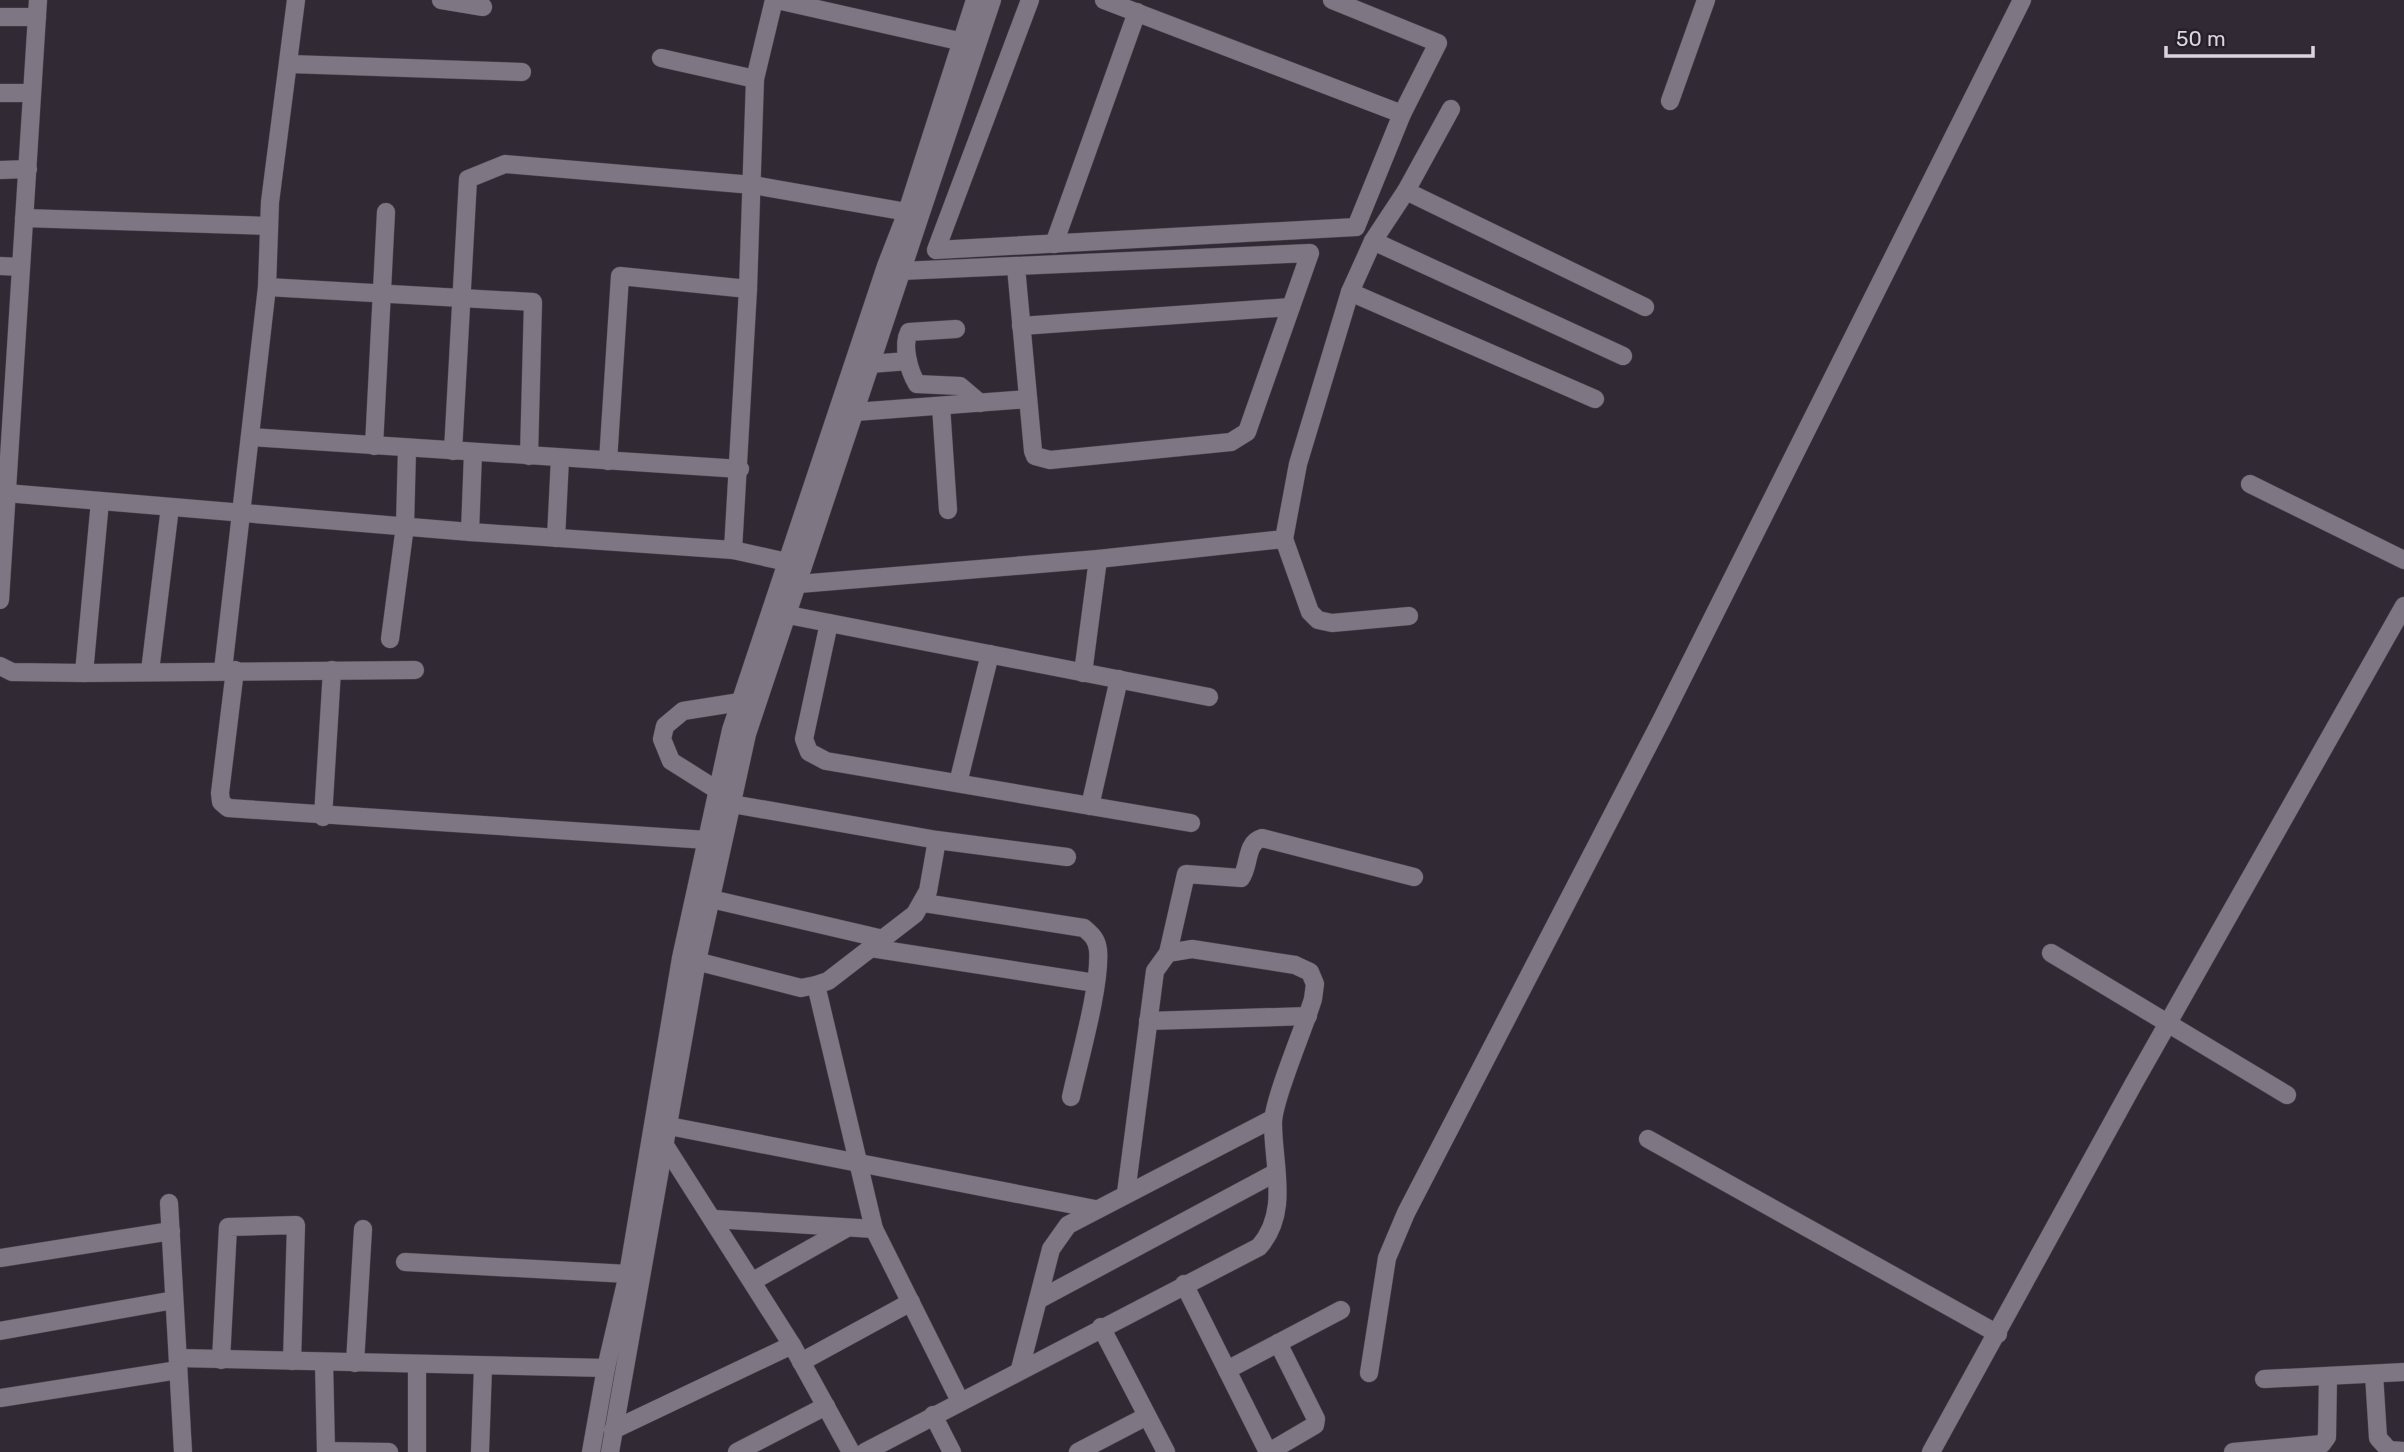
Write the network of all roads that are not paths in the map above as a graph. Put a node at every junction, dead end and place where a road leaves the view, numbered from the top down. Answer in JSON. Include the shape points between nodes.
{"nodes":[{"id":1,"x":296,"y":0,"type":"edge"},
{"id":2,"x":441,"y":0,"type":"edge"},
{"id":3,"x":775,"y":0,"type":"edge"},
{"id":4,"x":1030,"y":0,"type":"edge"},
{"id":5,"x":1104,"y":0,"type":"edge"},
{"id":6,"x":1332,"y":0,"type":"edge"},
{"id":7,"x":1706,"y":0,"type":"edge"},
{"id":8,"x":2022,"y":0,"type":"edge"},
{"id":9,"x":986,"y":1,"type":"edge"},
{"id":10,"x":483,"y":7,"type":"dead end"},
{"id":11,"x":38,"y":8,"type":"edge"},
{"id":12,"x":1137,"y":12,"type":"junction"},
{"id":13,"x":0,"y":17,"type":"edge"},
{"id":14,"x":970,"y":44,"type":"junction"},
{"id":15,"x":661,"y":58,"type":"dead end"},
{"id":16,"x":290,"y":64,"type":"junction"},
{"id":17,"x":522,"y":72,"type":"dead end"},
{"id":18,"x":755,"y":79,"type":"junction"},
{"id":19,"x":0,"y":93,"type":"edge"},
{"id":20,"x":32,"y":93,"type":"junction"},
{"id":21,"x":1670,"y":101,"type":"dead end"},
{"id":22,"x":1451,"y":109,"type":"dead end"},
{"id":23,"x":1402,"y":114,"type":"junction"},
{"id":24,"x":27,"y":169,"type":"junction"},
{"id":25,"x":0,"y":170,"type":"edge"},
{"id":26,"x":753,"y":185,"type":"junction"},
{"id":27,"x":1406,"y":191,"type":"junction"},
{"id":28,"x":386,"y":212,"type":"dead end"},
{"id":29,"x":907,"y":212,"type":"junction"},
{"id":30,"x":24,"y":218,"type":"junction"},
{"id":31,"x":269,"y":226,"type":"junction"},
{"id":32,"x":1373,"y":241,"type":"junction"},
{"id":33,"x":1054,"y":244,"type":"junction"},
{"id":34,"x":0,"y":267,"type":"edge"},
{"id":35,"x":21,"y":267,"type":"junction"},
{"id":36,"x":1016,"y":267,"type":"junction"},
{"id":37,"x":901,"y":271,"type":"junction"},
{"id":38,"x":267,"y":287,"type":"junction"},
{"id":39,"x":748,"y":289,"type":"junction"},
{"id":40,"x":1350,"y":292,"type":"junction"},
{"id":41,"x":382,"y":296,"type":"junction"},
{"id":42,"x":460,"y":298,"type":"junction"},
{"id":43,"x":1291,"y":307,"type":"junction"},
{"id":44,"x":1645,"y":307,"type":"dead end"},
{"id":45,"x":1021,"y":326,"type":"junction"},
{"id":46,"x":956,"y":329,"type":"dead end"},
{"id":47,"x":1623,"y":356,"type":"dead end"},
{"id":48,"x":908,"y":361,"type":"junction"},
{"id":49,"x":870,"y":364,"type":"junction"},
{"id":50,"x":7,"y":393,"type":"edge"},
{"id":51,"x":1028,"y":399,"type":"junction"},
{"id":52,"x":1595,"y":399,"type":"dead end"},
{"id":53,"x":980,"y":403,"type":"junction"},
{"id":54,"x":941,"y":406,"type":"junction"},
{"id":55,"x":855,"y":412,"type":"junction"},
{"id":56,"x":250,"y":437,"type":"junction"},
{"id":57,"x":374,"y":446,"type":"junction"},
{"id":58,"x":407,"y":449,"type":"junction"},
{"id":59,"x":453,"y":451,"type":"junction"},
{"id":60,"x":472,"y":453,"type":"junction"},
{"id":61,"x":529,"y":456,"type":"junction"},
{"id":62,"x":559,"y":458,"type":"junction"},
{"id":63,"x":608,"y":461,"type":"junction"},
{"id":64,"x":740,"y":469,"type":"junction"},
{"id":65,"x":2250,"y":484,"type":"dead end"},
{"id":66,"x":6,"y":493,"type":"junction"},
{"id":67,"x":100,"y":501,"type":"junction"},
{"id":68,"x":170,"y":507,"type":"junction"},
{"id":69,"x":948,"y":510,"type":"dead end"},
{"id":70,"x":241,"y":514,"type":"junction"},
{"id":71,"x":405,"y":526,"type":"junction"},
{"id":72,"x":470,"y":532,"type":"junction"},
{"id":73,"x":556,"y":538,"type":"junction"},
{"id":74,"x":1284,"y":539,"type":"junction"},
{"id":75,"x":733,"y":550,"type":"junction"},
{"id":76,"x":1098,"y":559,"type":"junction"},
{"id":77,"x":2404,"y":561,"type":"edge"},
{"id":78,"x":788,"y":562,"type":"junction"},
{"id":79,"x":788,"y":585,"type":"junction"},
{"id":80,"x":0,"y":600,"type":"edge"},
{"id":81,"x":2404,"y":606,"type":"edge"},
{"id":82,"x":779,"y":614,"type":"junction"},
{"id":83,"x":1409,"y":616,"type":"dead end"},
{"id":84,"x":829,"y":623,"type":"junction"},
{"id":85,"x":390,"y":639,"type":"dead end"},
{"id":86,"x":990,"y":654,"type":"junction"},
{"id":87,"x":0,"y":666,"type":"edge"},
{"id":88,"x":229,"y":670,"type":"junction"},
{"id":89,"x":332,"y":670,"type":"junction"},
{"id":90,"x":415,"y":670,"type":"dead end"},
{"id":91,"x":150,"y":671,"type":"junction"},
{"id":92,"x":83,"y":673,"type":"junction"},
{"id":93,"x":1083,"y":673,"type":"junction"},
{"id":94,"x":1119,"y":680,"type":"junction"},
{"id":95,"x":1209,"y":697,"type":"dead end"},
{"id":96,"x":740,"y":702,"type":"junction"},
{"id":97,"x":958,"y":783,"type":"junction"},
{"id":98,"x":721,"y":798,"type":"junction"},
{"id":99,"x":1090,"y":806,"type":"junction"},
{"id":100,"x":323,"y":817,"type":"junction"},
{"id":101,"x":1191,"y":823,"type":"dead end"},
{"id":102,"x":707,"y":840,"type":"junction"},
{"id":103,"x":937,"y":840,"type":"junction"},
{"id":104,"x":1066,"y":857,"type":"dead end"},
{"id":105,"x":1414,"y":877,"type":"dead end"},
{"id":106,"x":711,"y":899,"type":"junction"},
{"id":107,"x":924,"y":903,"type":"junction"},
{"id":108,"x":877,"y":943,"type":"junction"},
{"id":109,"x":1168,"y":953,"type":"junction"},
{"id":110,"x":2051,"y":953,"type":"dead end"},
{"id":111,"x":689,"y":959,"type":"junction"},
{"id":112,"x":1095,"y":983,"type":"junction"},
{"id":113,"x":816,"y":985,"type":"junction"},
{"id":114,"x":1308,"y":1016,"type":"junction"},
{"id":115,"x":1148,"y":1021,"type":"junction"},
{"id":116,"x":2168,"y":1023,"type":"junction"},
{"id":117,"x":2287,"y":1095,"type":"dead end"},
{"id":118,"x":1071,"y":1097,"type":"dead end"},
{"id":119,"x":1272,"y":1119,"type":"junction"},
{"id":120,"x":669,"y":1126,"type":"junction"},
{"id":121,"x":1648,"y":1139,"type":"dead end"},
{"id":122,"x":666,"y":1147,"type":"junction"},
{"id":123,"x":859,"y":1166,"type":"junction"},
{"id":124,"x":1275,"y":1173,"type":"junction"},
{"id":125,"x":1126,"y":1193,"type":"junction"},
{"id":126,"x":169,"y":1203,"type":"dead end"},
{"id":127,"x":1095,"y":1209,"type":"junction"},
{"id":128,"x":714,"y":1219,"type":"junction"},
{"id":129,"x":847,"y":1228,"type":"junction"},
{"id":130,"x":874,"y":1229,"type":"junction"},
{"id":131,"x":363,"y":1230,"type":"dead end"},
{"id":132,"x":171,"y":1231,"type":"junction"},
{"id":133,"x":0,"y":1258,"type":"edge"},
{"id":134,"x":405,"y":1262,"type":"dead end"},
{"id":135,"x":628,"y":1274,"type":"junction"},
{"id":136,"x":752,"y":1281,"type":"junction"},
{"id":137,"x":1184,"y":1284,"type":"junction"},
{"id":138,"x":174,"y":1300,"type":"junction"},
{"id":139,"x":1038,"y":1300,"type":"junction"},
{"id":140,"x":911,"y":1302,"type":"junction"},
{"id":141,"x":1341,"y":1310,"type":"dead end"},
{"id":142,"x":1101,"y":1328,"type":"junction"},
{"id":143,"x":0,"y":1331,"type":"edge"},
{"id":144,"x":1998,"y":1334,"type":"junction"},
{"id":145,"x":1278,"y":1343,"type":"junction"},
{"id":146,"x":792,"y":1345,"type":"junction"},
{"id":147,"x":221,"y":1360,"type":"junction"},
{"id":148,"x":292,"y":1361,"type":"junction"},
{"id":149,"x":801,"y":1362,"type":"junction"},
{"id":150,"x":324,"y":1363,"type":"junction"},
{"id":151,"x":355,"y":1363,"type":"junction"},
{"id":152,"x":178,"y":1364,"type":"junction"},
{"id":153,"x":417,"y":1365,"type":"junction"},
{"id":154,"x":482,"y":1367,"type":"junction"},
{"id":155,"x":606,"y":1368,"type":"junction"},
{"id":156,"x":1020,"y":1369,"type":"junction"},
{"id":157,"x":1227,"y":1370,"type":"junction"},
{"id":158,"x":2404,"y":1372,"type":"edge"},
{"id":159,"x":1369,"y":1373,"type":"dead end"},
{"id":160,"x":2374,"y":1374,"type":"junction"},
{"id":161,"x":2328,"y":1376,"type":"junction"},
{"id":162,"x":2264,"y":1379,"type":"dead end"},
{"id":163,"x":0,"y":1398,"type":"edge"},
{"id":164,"x":960,"y":1401,"type":"junction"},
{"id":165,"x":826,"y":1406,"type":"junction"},
{"id":166,"x":933,"y":1415,"type":"junction"},
{"id":167,"x":1147,"y":1416,"type":"junction"},
{"id":168,"x":613,"y":1430,"type":"junction"},
{"id":169,"x":326,"y":1451,"type":"edge"},
{"id":170,"x":2404,"y":1451,"type":"edge"},
{"id":171,"x":183,"y":1452,"type":"edge"},
{"id":172,"x":389,"y":1452,"type":"edge"},
{"id":173,"x":417,"y":1452,"type":"edge"},
{"id":174,"x":480,"y":1452,"type":"edge"},
{"id":175,"x":592,"y":1452,"type":"edge"},
{"id":176,"x":610,"y":1452,"type":"edge"},
{"id":177,"x":737,"y":1452,"type":"edge"},
{"id":178,"x":851,"y":1452,"type":"edge"},
{"id":179,"x":865,"y":1452,"type":"edge"},
{"id":180,"x":952,"y":1452,"type":"edge"},
{"id":181,"x":1078,"y":1452,"type":"edge"},
{"id":182,"x":1166,"y":1452,"type":"edge"},
{"id":183,"x":1269,"y":1452,"type":"edge"},
{"id":184,"x":1931,"y":1452,"type":"edge"},
{"id":185,"x":2233,"y":1452,"type":"edge"}],
"edges":[{"from":1,"to":16,"type":"street"},
{"from":2,"to":10,"type":"street"},
{"from":3,"to":14,"type":"street"},
{"from":3,"to":18,"type":"street"},
{"from":4,"to":33,"type":"street","via":[[936,250]]},
{"from":5,"to":12,"type":"street"},
{"from":6,"to":23,"type":"street","via":[[1437,43]]},
{"from":7,"to":21,"type":"street"},
{"from":8,"to":159,"type":"street","via":[[1655,732],[1406,1213],[1387,1258]]},
{"from":9,"to":14,"type":"street"},
{"from":11,"to":13,"type":"street"},
{"from":11,"to":20,"type":"street"},
{"from":12,"to":23,"type":"street"},
{"from":12,"to":33,"type":"street"},
{"from":14,"to":29,"type":"street"},
{"from":14,"to":37,"type":"street"},
{"from":15,"to":18,"type":"street"},
{"from":16,"to":17,"type":"street"},
{"from":16,"to":31,"type":"street"},
{"from":18,"to":26,"type":"street"},
{"from":19,"to":20,"type":"street"},
{"from":20,"to":24,"type":"street"},
{"from":22,"to":27,"type":"street"},
{"from":23,"to":33,"type":"street","via":[[1356,227]]},
{"from":24,"to":25,"type":"street"},
{"from":24,"to":30,"type":"street"},
{"from":26,"to":29,"type":"street"},
{"from":26,"to":39,"type":"street"},
{"from":26,"to":42,"type":"street","via":[[505,164],[468,179]]},
{"from":27,"to":32,"type":"street"},
{"from":27,"to":44,"type":"street"},
{"from":28,"to":41,"type":"street"},
{"from":29,"to":78,"type":"street"},
{"from":30,"to":31,"type":"street"},
{"from":30,"to":35,"type":"street"},
{"from":31,"to":38,"type":"street"},
{"from":32,"to":40,"type":"street"},
{"from":32,"to":47,"type":"street"},
{"from":34,"to":35,"type":"street"},
{"from":35,"to":50,"type":"street"},
{"from":36,"to":37,"type":"street"},
{"from":36,"to":43,"type":"street","via":[[1310,253]]},
{"from":36,"to":45,"type":"street"},
{"from":37,"to":49,"type":"street"},
{"from":38,"to":41,"type":"street"},
{"from":38,"to":56,"type":"street"},
{"from":39,"to":63,"type":"street","via":[[620,276]]},
{"from":39,"to":64,"type":"street"},
{"from":40,"to":52,"type":"street"},
{"from":40,"to":74,"type":"street","via":[[1298,464]]},
{"from":41,"to":42,"type":"street"},
{"from":41,"to":57,"type":"street"},
{"from":42,"to":59,"type":"street"},
{"from":42,"to":61,"type":"street","via":[[533,302]]},
{"from":43,"to":45,"type":"street"},
{"from":43,"to":51,"type":"street","via":[[1252,423],[1231,442],[1042,460],[1033,451]]},
{"from":45,"to":51,"type":"street"},
{"from":46,"to":48,"type":"street","via":[[909,332]]},
{"from":48,"to":49,"type":"street"},
{"from":48,"to":53,"type":"street","via":[[917,384],[960,386]]},
{"from":49,"to":55,"type":"street"},
{"from":50,"to":66,"type":"street"},
{"from":51,"to":53,"type":"street"},
{"from":53,"to":54,"type":"street"},
{"from":54,"to":55,"type":"street"},
{"from":54,"to":69,"type":"street"},
{"from":55,"to":79,"type":"street"},
{"from":56,"to":57,"type":"street"},
{"from":56,"to":70,"type":"street"},
{"from":57,"to":58,"type":"street"},
{"from":58,"to":59,"type":"street"},
{"from":58,"to":71,"type":"street"},
{"from":59,"to":60,"type":"street"},
{"from":60,"to":61,"type":"street"},
{"from":60,"to":72,"type":"street"},
{"from":61,"to":62,"type":"street"},
{"from":62,"to":63,"type":"street"},
{"from":62,"to":73,"type":"street"},
{"from":63,"to":64,"type":"street"},
{"from":64,"to":75,"type":"street"},
{"from":65,"to":77,"type":"street"},
{"from":66,"to":67,"type":"street"},
{"from":66,"to":80,"type":"street"},
{"from":67,"to":68,"type":"street"},
{"from":67,"to":92,"type":"street"},
{"from":68,"to":70,"type":"street"},
{"from":68,"to":91,"type":"street"},
{"from":70,"to":71,"type":"street"},
{"from":70,"to":88,"type":"street"},
{"from":71,"to":72,"type":"street"},
{"from":71,"to":85,"type":"street"},
{"from":72,"to":73,"type":"street"},
{"from":73,"to":75,"type":"street"},
{"from":74,"to":76,"type":"street"},
{"from":74,"to":83,"type":"street","via":[[1310,612],[1318,620],[1332,623]]},
{"from":75,"to":78,"type":"street"},
{"from":76,"to":79,"type":"street"},
{"from":76,"to":93,"type":"street"},
{"from":78,"to":79,"type":"street"},
{"from":79,"to":82,"type":"street"},
{"from":81,"to":116,"type":"street"},
{"from":82,"to":84,"type":"street"},
{"from":82,"to":96,"type":"street"},
{"from":82,"to":98,"type":"street","via":[[747,734]]},
{"from":84,"to":86,"type":"street"},
{"from":84,"to":97,"type":"street","via":[[804,739],[809,751],[826,761]]},
{"from":86,"to":93,"type":"street"},
{"from":86,"to":97,"type":"street"},
{"from":87,"to":92,"type":"street","via":[[12,672]]},
{"from":88,"to":89,"type":"street"},
{"from":88,"to":91,"type":"street"},
{"from":88,"to":100,"type":"street","via":[[221,803],[238,810]]},
{"from":89,"to":90,"type":"street"},
{"from":89,"to":100,"type":"street"},
{"from":91,"to":92,"type":"street"},
{"from":93,"to":94,"type":"street"},
{"from":94,"to":95,"type":"street"},
{"from":94,"to":99,"type":"street"},
{"from":96,"to":98,"type":"street"},
{"from":96,"to":98,"type":"street","via":[[683,711],[665,726],[662,739],[671,761]]},
{"from":97,"to":99,"type":"street"},
{"from":98,"to":102,"type":"street"},
{"from":98,"to":103,"type":"street"},
{"from":98,"to":106,"type":"street"},
{"from":99,"to":101,"type":"street"},
{"from":100,"to":102,"type":"street"},
{"from":102,"to":111,"type":"street"},
{"from":103,"to":104,"type":"street"},
{"from":103,"to":107,"type":"street"},
{"from":105,"to":109,"type":"street","via":[[1262,838],[1251,846],[1241,878],[1186,874]]},
{"from":106,"to":108,"type":"street"},
{"from":106,"to":111,"type":"street"},
{"from":107,"to":108,"type":"street"},
{"from":107,"to":112,"type":"street","via":[[1084,928],[1095,937],[1098,951]]},
{"from":108,"to":112,"type":"street"},
{"from":108,"to":113,"type":"street","via":[[828,981]]},
{"from":109,"to":114,"type":"street","via":[[1192,949],[1295,965],[1310,972],[1315,984]]},
{"from":109,"to":115,"type":"street","via":[[1155,971]]},
{"from":110,"to":116,"type":"street"},
{"from":111,"to":113,"type":"street","via":[[801,988]]},
{"from":111,"to":120,"type":"street"},
{"from":111,"to":135,"type":"street"},
{"from":112,"to":118,"type":"street"},
{"from":113,"to":123,"type":"street"},
{"from":114,"to":115,"type":"street"},
{"from":114,"to":119,"type":"street"},
{"from":115,"to":125,"type":"street"},
{"from":116,"to":117,"type":"street"},
{"from":116,"to":144,"type":"street"},
{"from":119,"to":124,"type":"street"},
{"from":119,"to":125,"type":"street"},
{"from":120,"to":122,"type":"street"},
{"from":120,"to":123,"type":"street"},
{"from":121,"to":144,"type":"street"},
{"from":122,"to":128,"type":"street"},
{"from":122,"to":168,"type":"street"},
{"from":123,"to":127,"type":"street"},
{"from":123,"to":130,"type":"street"},
{"from":124,"to":137,"type":"street","via":[[1277,1218],[1271,1233],[1259,1247]]},
{"from":124,"to":139,"type":"street"},
{"from":125,"to":127,"type":"street"},
{"from":126,"to":132,"type":"street"},
{"from":127,"to":139,"type":"street","via":[[1056,1238]]},
{"from":128,"to":129,"type":"street"},
{"from":128,"to":136,"type":"street"},
{"from":129,"to":130,"type":"street"},
{"from":129,"to":136,"type":"street"},
{"from":130,"to":140,"type":"street"},
{"from":131,"to":151,"type":"street"},
{"from":132,"to":133,"type":"street"},
{"from":132,"to":138,"type":"street"},
{"from":134,"to":135,"type":"street"},
{"from":135,"to":155,"type":"street"},
{"from":136,"to":146,"type":"street"},
{"from":137,"to":142,"type":"street"},
{"from":137,"to":157,"type":"street"},
{"from":138,"to":143,"type":"street"},
{"from":138,"to":152,"type":"street"},
{"from":139,"to":156,"type":"street"},
{"from":140,"to":149,"type":"street"},
{"from":140,"to":164,"type":"street"},
{"from":141,"to":145,"type":"street"},
{"from":142,"to":156,"type":"street"},
{"from":142,"to":167,"type":"street"},
{"from":144,"to":184,"type":"street"},
{"from":145,"to":157,"type":"street"},
{"from":145,"to":183,"type":"street","via":[[1316,1419],[1315,1425]]},
{"from":146,"to":149,"type":"street"},
{"from":146,"to":168,"type":"street"},
{"from":147,"to":148,"type":"street"},
{"from":147,"to":148,"type":"street","via":[[228,1227],[296,1225]]},
{"from":147,"to":152,"type":"street"},
{"from":148,"to":150,"type":"street"},
{"from":149,"to":165,"type":"street"},
{"from":150,"to":151,"type":"street"},
{"from":150,"to":169,"type":"street"},
{"from":151,"to":153,"type":"street"},
{"from":152,"to":163,"type":"street"},
{"from":152,"to":171,"type":"street"},
{"from":153,"to":154,"type":"street"},
{"from":153,"to":173,"type":"street"},
{"from":154,"to":155,"type":"street"},
{"from":154,"to":174,"type":"street"},
{"from":155,"to":175,"type":"street"},
{"from":156,"to":164,"type":"street"},
{"from":157,"to":183,"type":"street"},
{"from":158,"to":160,"type":"street"},
{"from":160,"to":161,"type":"street"},
{"from":160,"to":170,"type":"street","via":[[2378,1438],[2389,1450]]},
{"from":161,"to":162,"type":"street"},
{"from":161,"to":185,"type":"street","via":[[2327,1437],[2322,1444]]},
{"from":164,"to":166,"type":"street"},
{"from":165,"to":177,"type":"street"},
{"from":165,"to":178,"type":"street"},
{"from":166,"to":179,"type":"street"},
{"from":166,"to":180,"type":"street"},
{"from":167,"to":181,"type":"street"},
{"from":167,"to":182,"type":"street"},
{"from":168,"to":176,"type":"street"},
{"from":169,"to":172,"type":"street"}]}
